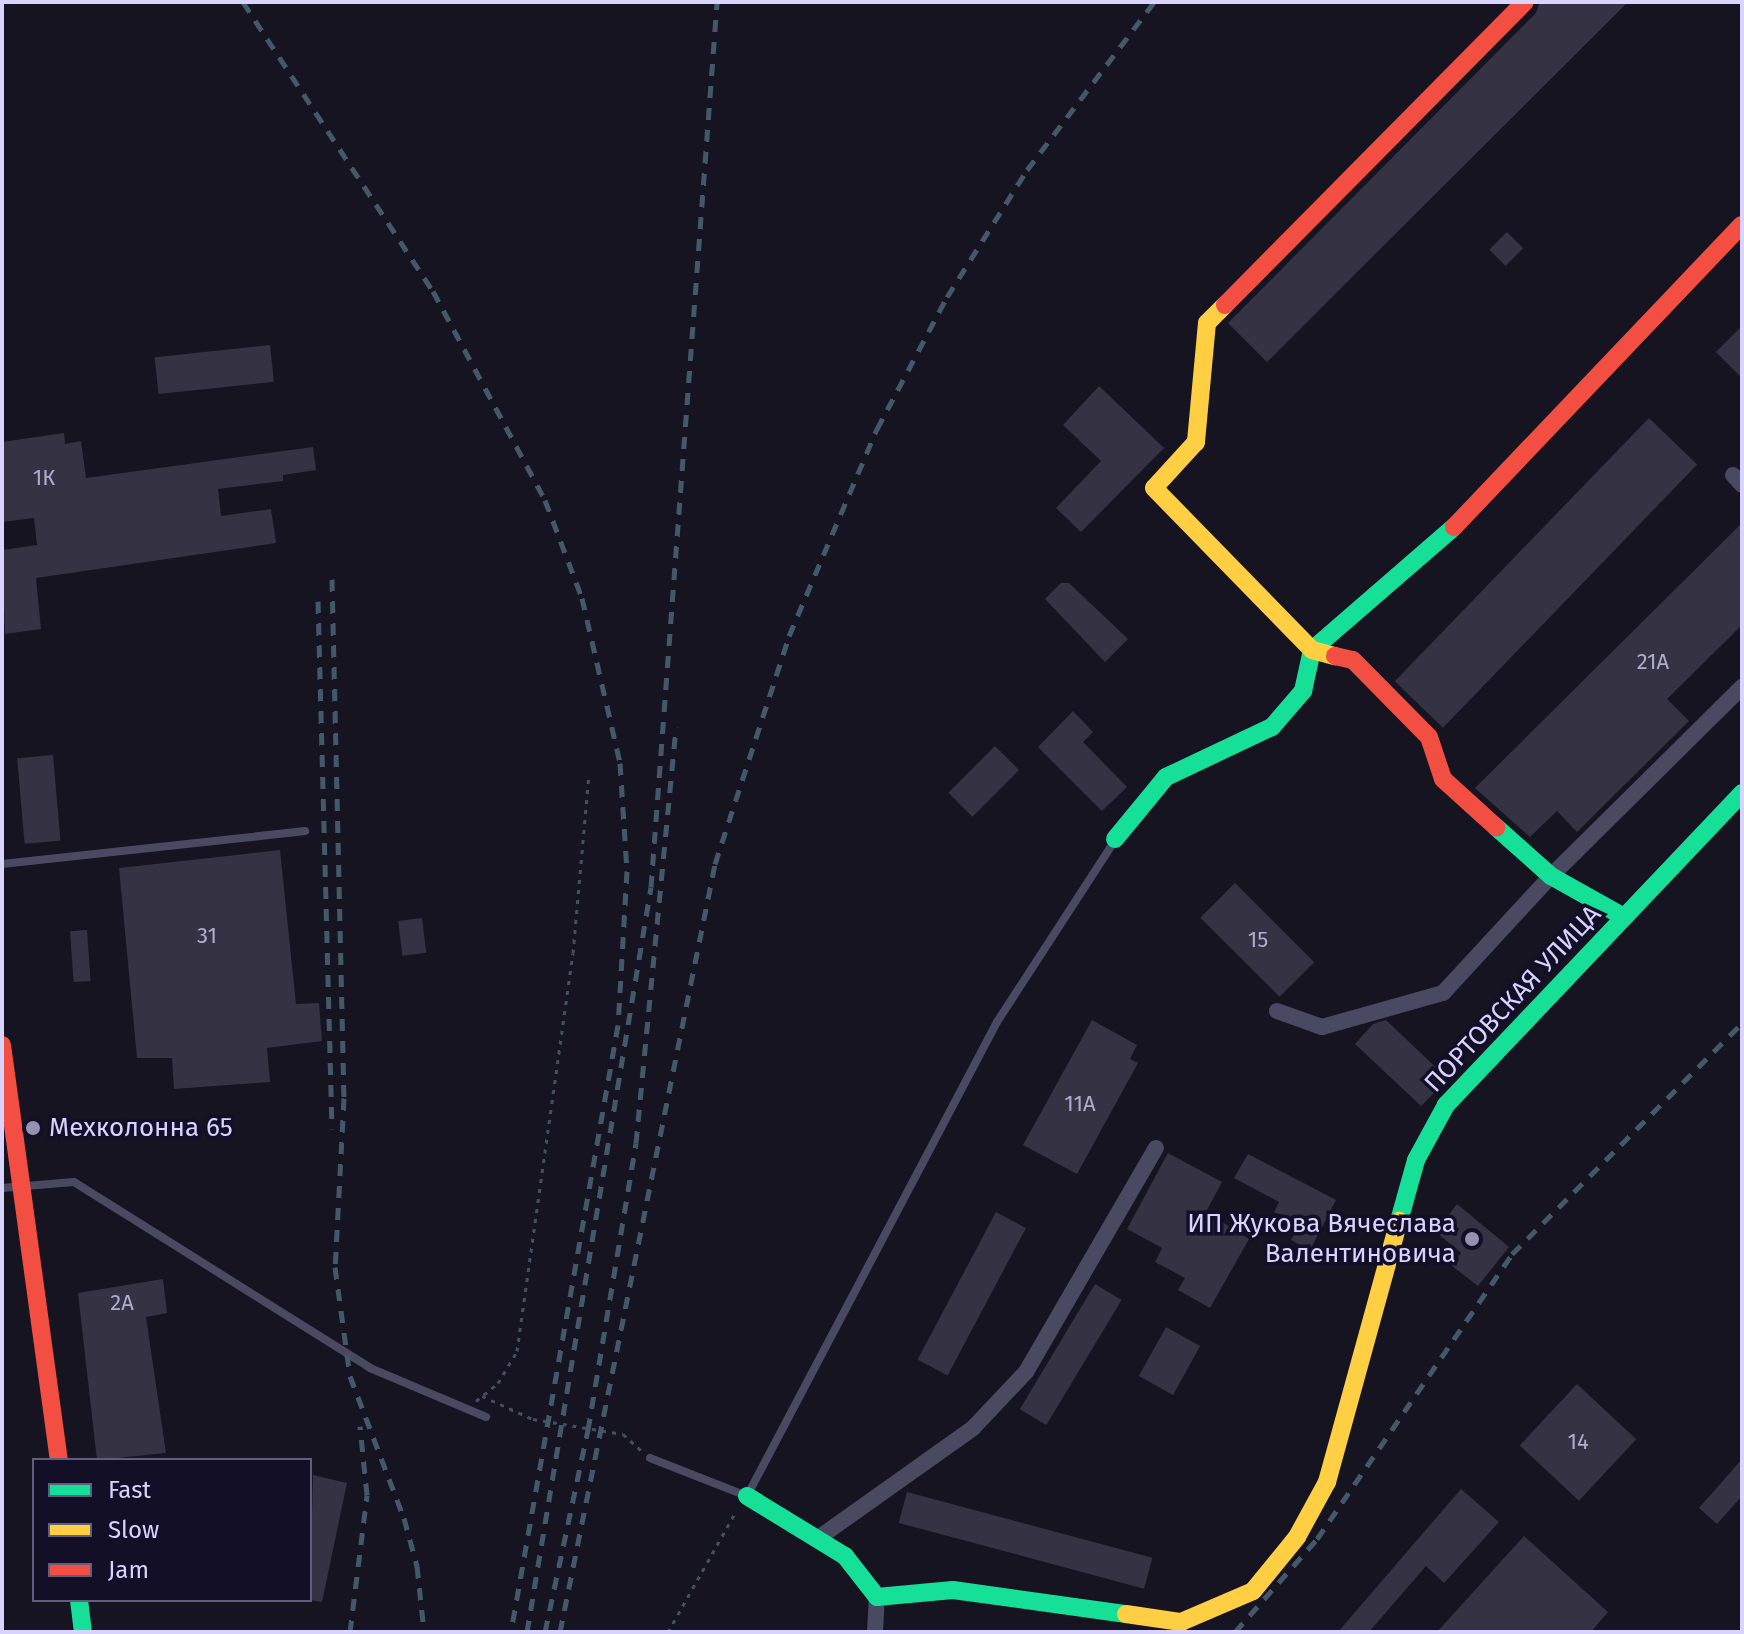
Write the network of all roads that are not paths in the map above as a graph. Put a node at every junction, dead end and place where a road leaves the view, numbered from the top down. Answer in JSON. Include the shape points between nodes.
{"nodes":[{"id":1,"x":1525,"y":2,"type":"edge"},
{"id":2,"x":1742,"y":225,"type":"edge"},
{"id":3,"x":1312,"y":650,"type":"junction"},
{"id":4,"x":1742,"y":687,"type":"edge"},
{"id":5,"x":1742,"y":793,"type":"edge"},
{"id":6,"x":305,"y":831,"type":"dead end"},
{"id":7,"x":1115,"y":839,"type":"joint"},
{"id":8,"x":2,"y":864,"type":"edge"},
{"id":9,"x":1551,"y":876,"type":"junction"},
{"id":10,"x":1624,"y":917,"type":"junction"},
{"id":11,"x":1277,"y":1011,"type":"dead end"},
{"id":12,"x":2,"y":1045,"type":"edge"},
{"id":13,"x":1156,"y":1148,"type":"dead end"},
{"id":14,"x":7,"y":1187,"type":"edge"},
{"id":15,"x":486,"y":1417,"type":"dead end"},
{"id":16,"x":59,"y":1458,"type":"edge"},
{"id":17,"x":650,"y":1458,"type":"road end"},
{"id":18,"x":746,"y":1496,"type":"junction"},
{"id":19,"x":817,"y":1539,"type":"junction"},
{"id":20,"x":877,"y":1597,"type":"junction"},
{"id":21,"x":79,"y":1602,"type":"edge"},
{"id":22,"x":83,"y":1632,"type":"edge"},
{"id":23,"x":875,"y":1632,"type":"edge"}],
"edges":[{"from":1,"to":3,"type":"street","via":[[1207,323],[1196,442],[1154,488]]},
{"from":2,"to":3,"type":"street","via":[[1445,536]]},
{"from":3,"to":7,"type":"street","via":[[1303,691],[1272,727],[1166,777]]},
{"from":3,"to":9,"type":"street","via":[[1353,660],[1429,737],[1443,779]]},
{"from":4,"to":9,"type":"street"},
{"from":5,"to":10,"type":"street","name":"ПОРТОВСКАЯ УЛИЦА"},
{"from":6,"to":8,"type":"lane"},
{"from":7,"to":18,"type":"lane","via":[[997,1022]]},
{"from":9,"to":10,"type":"street"},
{"from":9,"to":11,"type":"street","via":[[1443,993],[1322,1027]]},
{"from":10,"to":20,"type":"street","name":"ПОРТОВСКАЯ УЛИЦА","via":[[1446,1105],[1416,1160],[1327,1482],[1297,1537],[1253,1591],[1181,1622],[953,1590]]},
{"from":12,"to":14,"type":"street"},
{"from":13,"to":19,"type":"street","via":[[1026,1372],[973,1428]]},
{"from":14,"to":15,"type":"lane","via":[[74,1182],[370,1368]]},
{"from":14,"to":16,"type":"street"},
{"from":17,"to":18,"type":"lane"},
{"from":18,"to":19,"type":"street"},
{"from":19,"to":20,"type":"street","via":[[845,1556]]},
{"from":20,"to":23,"type":"street"},
{"from":21,"to":22,"type":"street"}]}
